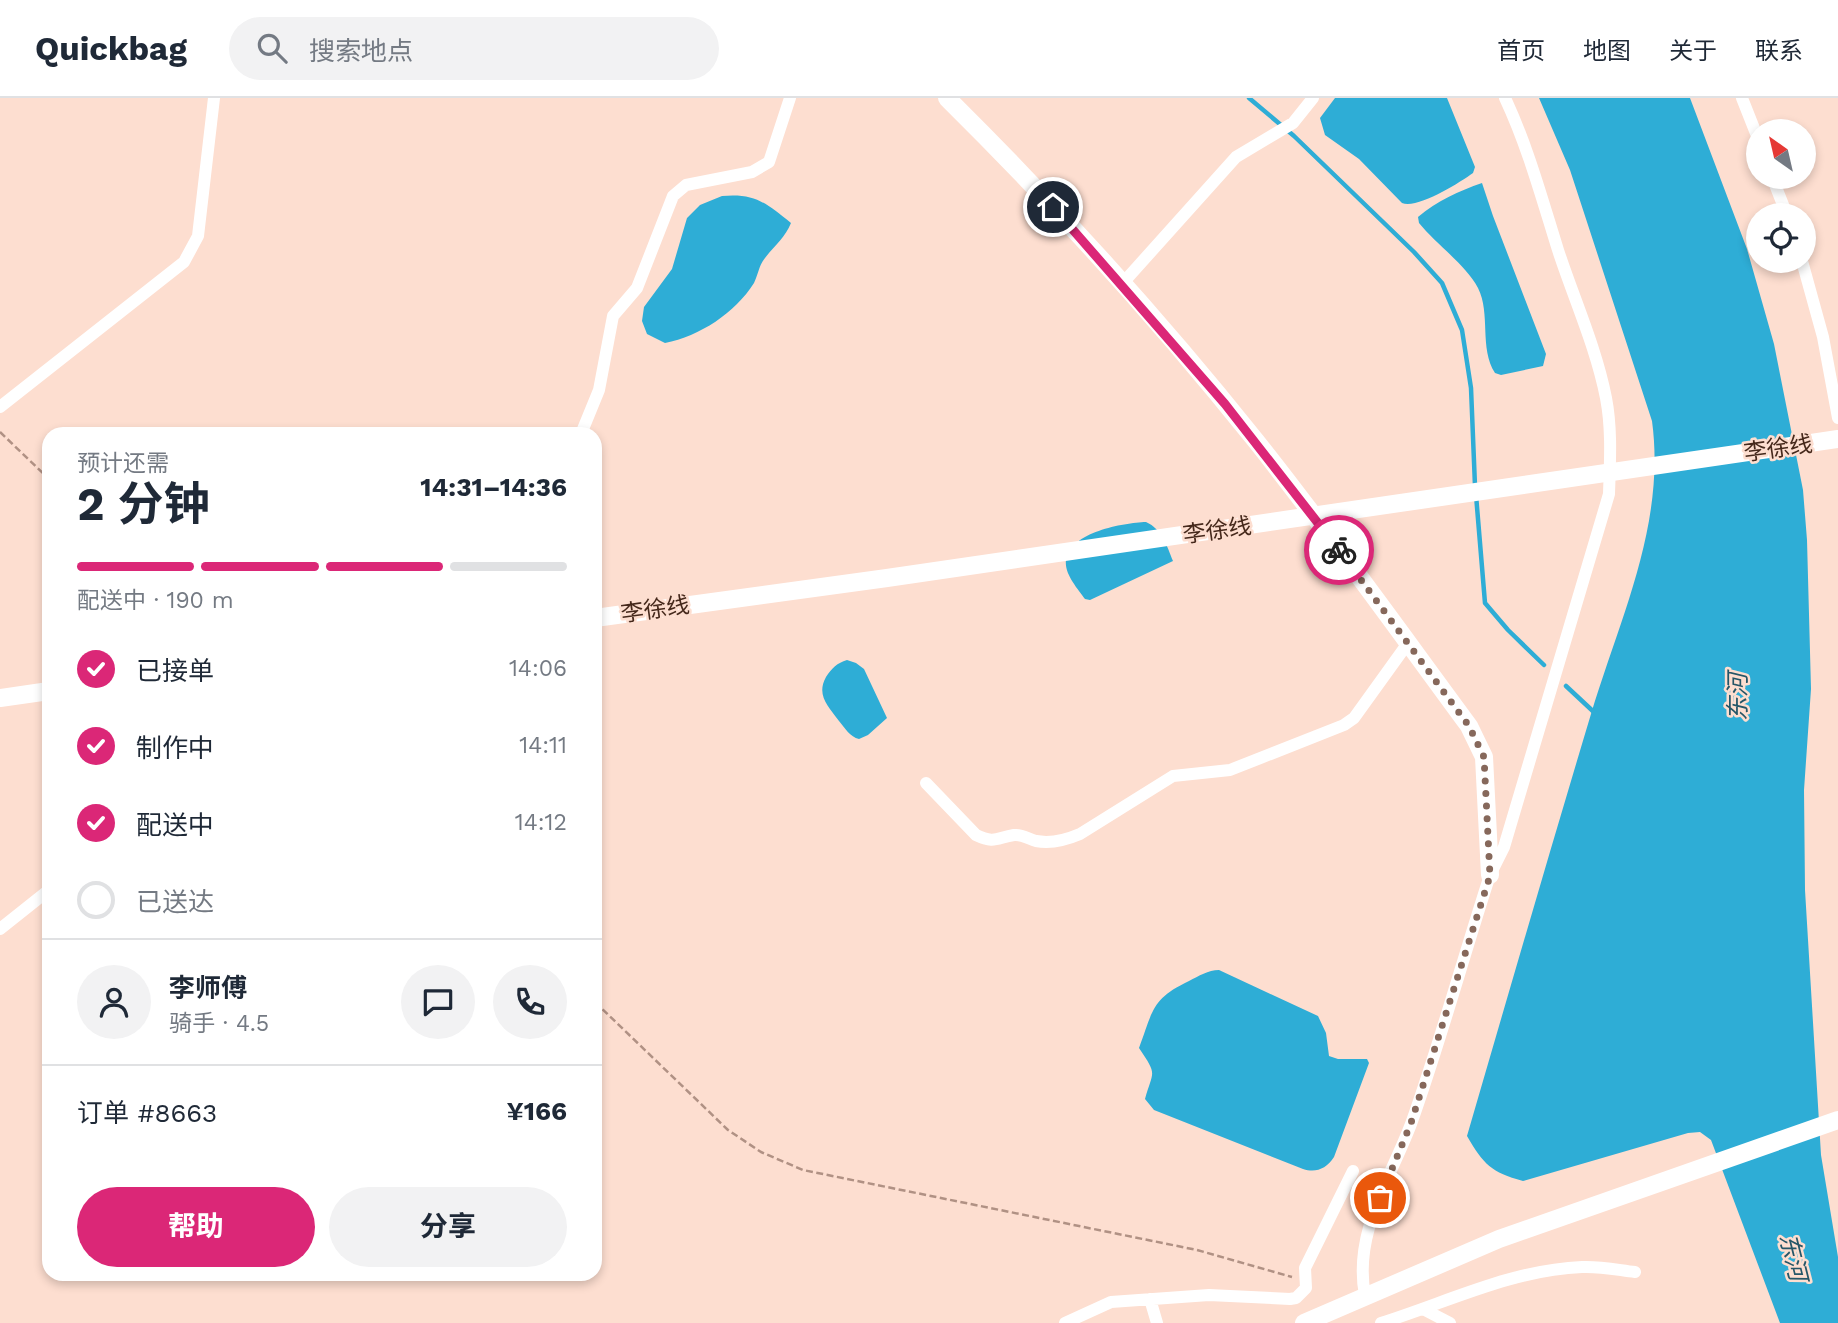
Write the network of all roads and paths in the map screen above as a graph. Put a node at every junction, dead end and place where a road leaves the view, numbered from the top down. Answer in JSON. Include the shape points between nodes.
{"nodes":[{"id":1,"x":214,"y":98,"type":"edge"},
{"id":2,"x":790,"y":98,"type":"edge"},
{"id":3,"x":947,"y":98,"type":"edge"},
{"id":4,"x":1313,"y":98,"type":"edge"},
{"id":5,"x":1506,"y":98,"type":"edge"},
{"id":6,"x":1742,"y":98,"type":"edge"},
{"id":7,"x":1750,"y":119,"type":"edge"},
{"id":8,"x":1805,"y":273,"type":"edge"},
{"id":9,"x":1122,"y":284,"type":"junction"},
{"id":10,"x":0,"y":407,"type":"edge"},
{"id":11,"x":1838,"y":418,"type":"edge"},
{"id":12,"x":584,"y":427,"type":"edge"},
{"id":13,"x":0,"y":432,"type":"edge"},
{"id":14,"x":1838,"y":439,"type":"edge"},
{"id":15,"x":42,"y":472,"type":"edge"},
{"id":16,"x":602,"y":617,"type":"edge"},
{"id":17,"x":1408,"y":643,"type":"junction"},
{"id":18,"x":42,"y":692,"type":"edge"},
{"id":19,"x":0,"y":698,"type":"edge"},
{"id":20,"x":926,"y":783,"type":"dead end"},
{"id":21,"x":1490,"y":876,"type":"junction"},
{"id":22,"x":42,"y":896,"type":"edge"},
{"id":23,"x":0,"y":929,"type":"edge"},
{"id":24,"x":602,"y":1009,"type":"edge"},
{"id":25,"x":1838,"y":1120,"type":"edge"},
{"id":26,"x":1353,"y":1171,"type":"dead end"},
{"id":27,"x":1635,"y":1272,"type":"dead end"},
{"id":28,"x":1306,"y":1282,"type":"junction"},
{"id":29,"x":1365,"y":1295,"type":"junction"},
{"id":30,"x":1150,"y":1300,"type":"junction"},
{"id":31,"x":1423,"y":1309,"type":"junction"},
{"id":32,"x":1065,"y":1323,"type":"edge"},
{"id":33,"x":1157,"y":1323,"type":"edge"},
{"id":34,"x":1304,"y":1323,"type":"edge"},
{"id":35,"x":1381,"y":1323,"type":"edge"},
{"id":36,"x":1450,"y":1323,"type":"edge"}],
"edges":[{"from":1,"to":10,"type":"street","via":[[198,236],[190,255]]},
{"from":2,"to":12,"type":"street","via":[[769,162],[752,172],[686,185],[673,196],[637,288],[613,316],[600,390]]},
{"from":3,"to":9,"type":"main road"},
{"from":4,"to":9,"type":"street","via":[[1293,123],[1236,157]]},
{"from":5,"to":21,"type":"street","via":[[1594,350],[1606,400],[1610,451],[1609,494],[1504,847]]},
{"from":6,"to":7,"type":"street"},
{"from":8,"to":11,"type":"street"},
{"from":9,"to":17,"type":"main road","via":[[1256,441]]},
{"from":13,"to":15,"type":"path"},
{"from":14,"to":16,"type":"main road","name":"李徐线"},
{"from":17,"to":20,"type":"street","via":[[1345,725],[1230,770],[1173,776],[1064,841],[1037,842],[1018,835],[985,839]]},
{"from":17,"to":21,"type":"main road","via":[[1469,726],[1484,757]]},
{"from":18,"to":19,"type":"main road"},
{"from":21,"to":29,"type":"street","via":[[1411,1123],[1366,1236],[1361,1261]]},
{"from":22,"to":23,"type":"street"},
{"from":24,"to":28,"type":"path","via":[[729,1130],[792,1166],[1197,1250]]},
{"from":25,"to":29,"type":"main road","via":[[1499,1239]]},
{"from":26,"to":28,"type":"street","via":[[1305,1268]]},
{"from":27,"to":31,"type":"street","via":[[1585,1266],[1533,1273],[1485,1285]]},
{"from":28,"to":30,"type":"street","via":[[1306,1288],[1290,1299],[1209,1295]]},
{"from":29,"to":34,"type":"main road"},
{"from":30,"to":32,"type":"street","via":[[1111,1302]]},
{"from":30,"to":33,"type":"street"},
{"from":31,"to":35,"type":"street"},
{"from":31,"to":36,"type":"street"}]}
